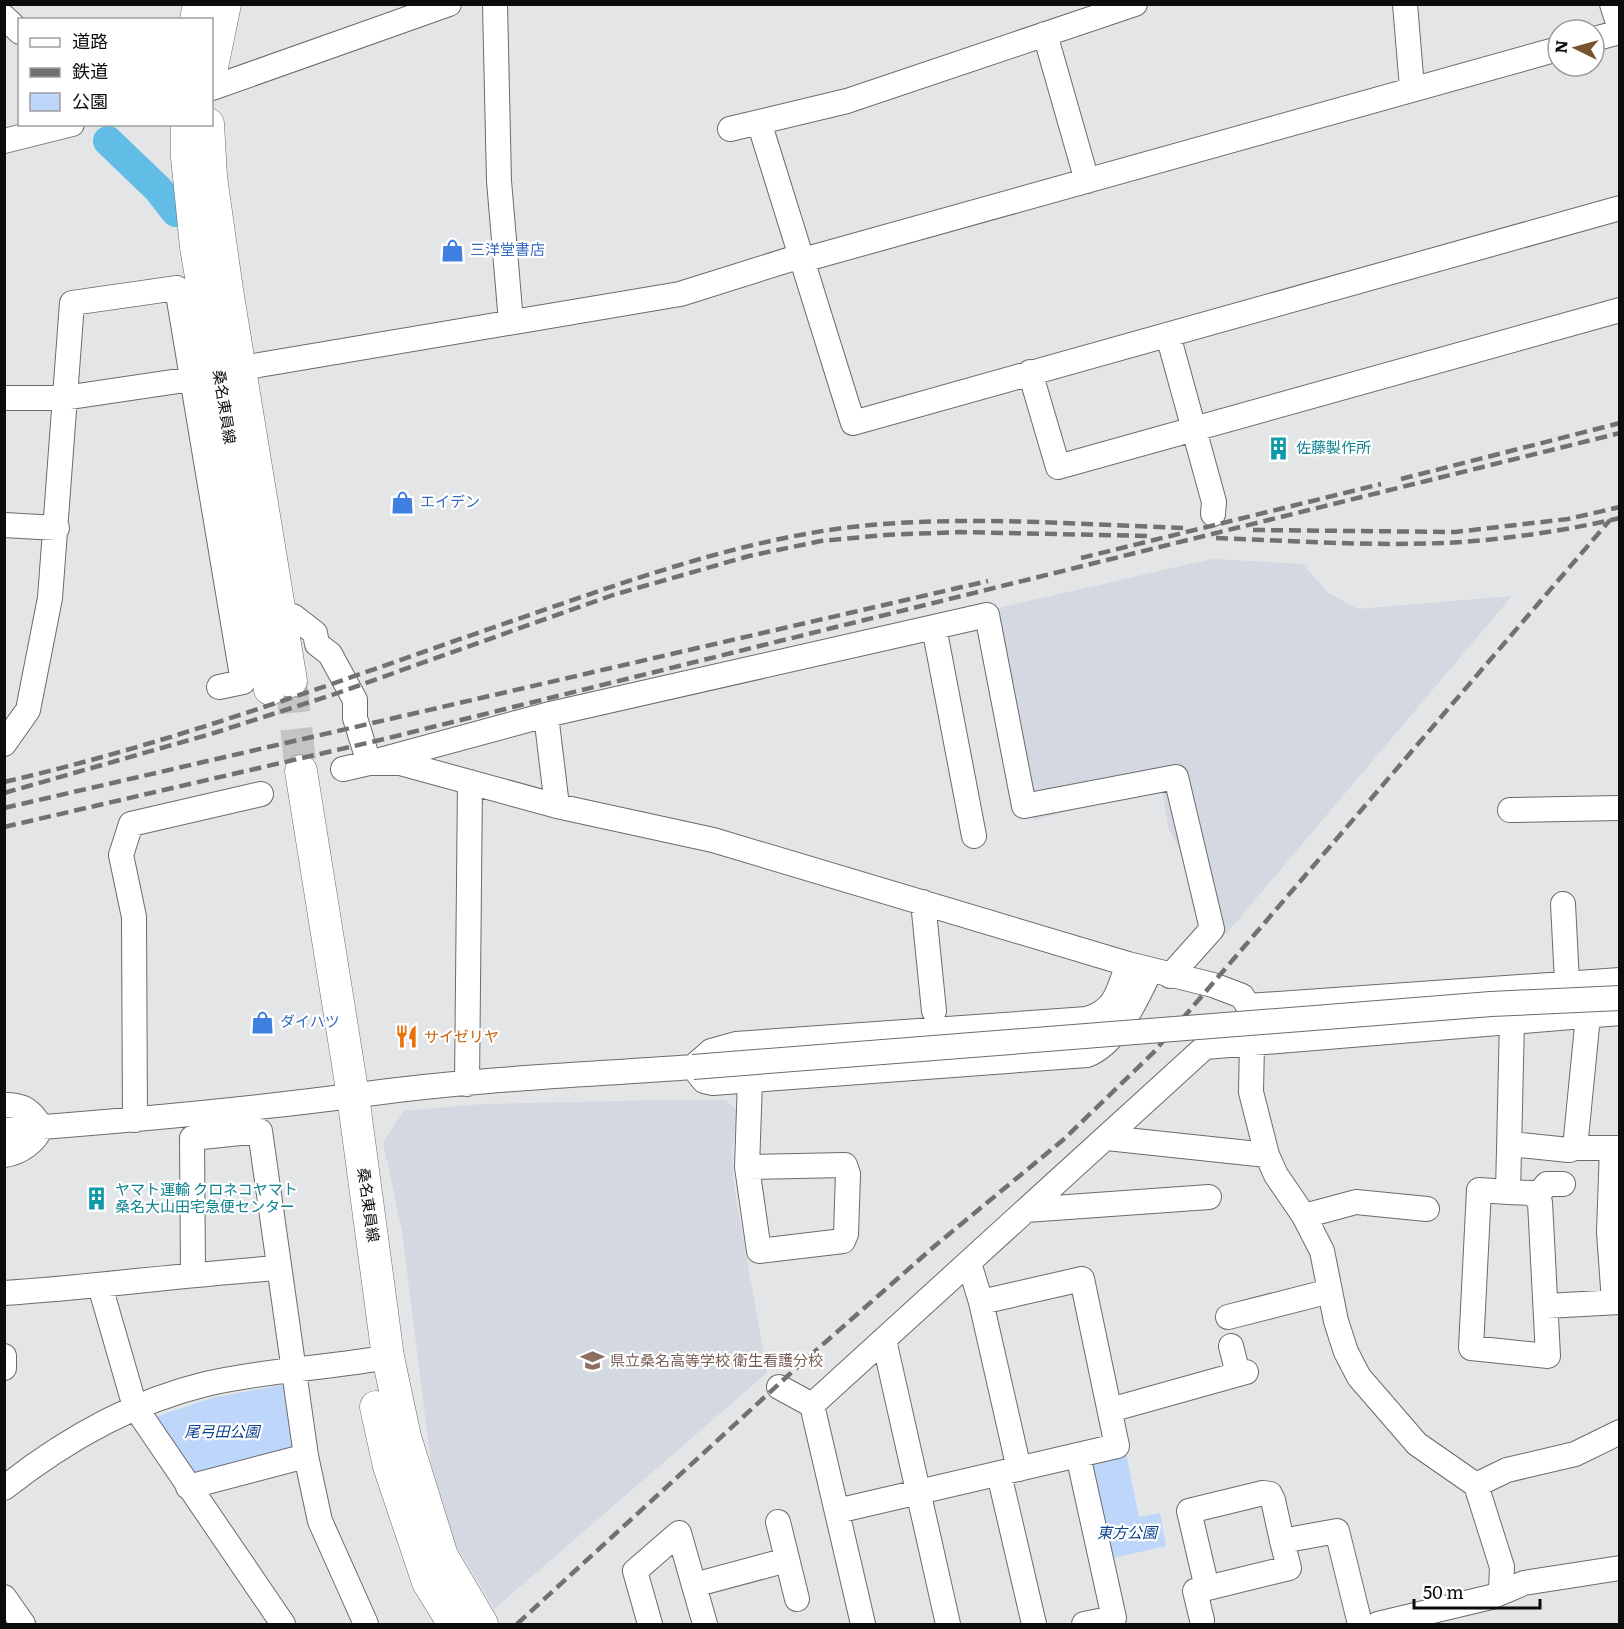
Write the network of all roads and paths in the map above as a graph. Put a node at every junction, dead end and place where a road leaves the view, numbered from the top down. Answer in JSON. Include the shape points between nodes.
{"nodes":[{"id":1,"x":225,"y":4,"type":"edge"},
{"id":2,"x":449,"y":4,"type":"edge"},
{"id":3,"x":495,"y":4,"type":"edge"},
{"id":4,"x":1135,"y":4,"type":"edge"},
{"id":5,"x":1405,"y":4,"type":"edge"},
{"id":6,"x":1612,"y":4,"type":"edge"},
{"id":7,"x":4,"y":17,"type":"edge"},
{"id":8,"x":18,"y":30,"type":"edge"},
{"id":9,"x":1620,"y":31,"type":"edge"},
{"id":10,"x":1045,"y":34,"type":"junction"},
{"id":11,"x":1546,"y":52,"type":"edge"},
{"id":12,"x":213,"y":62,"type":"edge"},
{"id":13,"x":213,"y":88,"type":"edge"},
{"id":14,"x":1412,"y":88,"type":"junction"},
{"id":15,"x":759,"y":122,"type":"junction"},
{"id":16,"x":64,"y":126,"type":"edge"},
{"id":17,"x":187,"y":126,"type":"edge"},
{"id":18,"x":208,"y":126,"type":"edge"},
{"id":19,"x":730,"y":129,"type":"dead end"},
{"id":20,"x":4,"y":141,"type":"edge"},
{"id":21,"x":1087,"y":181,"type":"junction"},
{"id":22,"x":1620,"y":208,"type":"edge"},
{"id":23,"x":802,"y":258,"type":"junction"},
{"id":24,"x":1620,"y":310,"type":"edge"},
{"id":25,"x":511,"y":322,"type":"junction"},
{"id":26,"x":1168,"y":335,"type":"junction"},
{"id":27,"x":1030,"y":372,"type":"junction"},
{"id":28,"x":217,"y":374,"type":"junction"},
{"id":29,"x":4,"y":398,"type":"edge"},
{"id":30,"x":64,"y":398,"type":"junction"},
{"id":31,"x":1194,"y":427,"type":"junction"},
{"id":32,"x":1213,"y":514,"type":"dead end"},
{"id":33,"x":4,"y":525,"type":"edge"},
{"id":34,"x":57,"y":528,"type":"junction"},
{"id":35,"x":293,"y":616,"type":"dead end"},
{"id":36,"x":934,"y":627,"type":"junction"},
{"id":37,"x":280,"y":685,"type":"tunnel mouth"},
{"id":38,"x":219,"y":687,"type":"dead end"},
{"id":39,"x":546,"y":715,"type":"junction"},
{"id":40,"x":4,"y":744,"type":"edge"},
{"id":41,"x":369,"y":763,"type":"junction"},
{"id":42,"x":343,"y":769,"type":"dead end"},
{"id":43,"x":292,"y":772,"type":"tunnel mouth"},
{"id":44,"x":470,"y":782,"type":"junction"},
{"id":45,"x":261,"y":794,"type":"dead end"},
{"id":46,"x":557,"y":806,"type":"junction"},
{"id":47,"x":1620,"y":808,"type":"edge"},
{"id":48,"x":1510,"y":810,"type":"dead end"},
{"id":49,"x":974,"y":836,"type":"dead end"},
{"id":50,"x":922,"y":902,"type":"junction"},
{"id":51,"x":1563,"y":904,"type":"dead end"},
{"id":52,"x":1149,"y":970,"type":"junction"},
{"id":53,"x":1620,"y":980,"type":"edge"},
{"id":54,"x":1567,"y":982,"type":"junction"},
{"id":55,"x":1620,"y":998,"type":"edge"},
{"id":56,"x":1248,"y":1006,"type":"junction"},
{"id":57,"x":934,"y":1011,"type":"dead end"},
{"id":58,"x":1620,"y":1013,"type":"edge"},
{"id":59,"x":1588,"y":1016,"type":"junction"},
{"id":60,"x":1512,"y":1020,"type":"junction"},
{"id":61,"x":1252,"y":1043,"type":"junction"},
{"id":62,"x":693,"y":1067,"type":"junction"},
{"id":63,"x":750,"y":1080,"type":"junction"},
{"id":64,"x":467,"y":1084,"type":"junction"},
{"id":65,"x":343,"y":1097,"type":"junction"},
{"id":66,"x":4,"y":1105,"type":"edge"},
{"id":67,"x":135,"y":1120,"type":"junction"},
{"id":68,"x":41,"y":1127,"type":"junction"},
{"id":69,"x":4,"y":1130,"type":"edge"},
{"id":70,"x":1107,"y":1138,"type":"junction"},
{"id":71,"x":1511,"y":1144,"type":"junction"},
{"id":72,"x":1575,"y":1148,"type":"junction"},
{"id":73,"x":1616,"y":1148,"type":"edge"},
{"id":74,"x":4,"y":1155,"type":"edge"},
{"id":75,"x":1268,"y":1155,"type":"junction"},
{"id":76,"x":747,"y":1167,"type":"junction"},
{"id":77,"x":1563,"y":1184,"type":"dead end"},
{"id":78,"x":1508,"y":1192,"type":"junction"},
{"id":79,"x":1209,"y":1197,"type":"dead end"},
{"id":80,"x":1536,"y":1197,"type":"junction"},
{"id":81,"x":1427,"y":1209,"type":"dead end"},
{"id":82,"x":1026,"y":1210,"type":"junction"},
{"id":83,"x":1304,"y":1216,"type":"junction"},
{"id":84,"x":969,"y":1263,"type":"junction"},
{"id":85,"x":279,"y":1268,"type":"junction"},
{"id":86,"x":193,"y":1274,"type":"junction"},
{"id":87,"x":100,"y":1286,"type":"junction"},
{"id":88,"x":1330,"y":1291,"type":"junction"},
{"id":89,"x":4,"y":1293,"type":"edge"},
{"id":90,"x":981,"y":1302,"type":"junction"},
{"id":91,"x":1617,"y":1302,"type":"edge"},
{"id":92,"x":1546,"y":1306,"type":"junction"},
{"id":93,"x":1228,"y":1317,"type":"dead end"},
{"id":94,"x":884,"y":1340,"type":"junction"},
{"id":95,"x":1231,"y":1346,"type":"dead end"},
{"id":96,"x":4,"y":1356,"type":"edge"},
{"id":97,"x":377,"y":1359,"type":"junction"},
{"id":98,"x":4,"y":1368,"type":"edge"},
{"id":99,"x":294,"y":1369,"type":"junction"},
{"id":100,"x":779,"y":1387,"type":"dead end"},
{"id":101,"x":812,"y":1405,"type":"junction"},
{"id":102,"x":135,"y":1407,"type":"junction"},
{"id":103,"x":1110,"y":1410,"type":"junction"},
{"id":104,"x":1620,"y":1432,"type":"edge"},
{"id":105,"x":1078,"y":1455,"type":"junction"},
{"id":106,"x":306,"y":1456,"type":"junction"},
{"id":107,"x":1009,"y":1472,"type":"junction"},
{"id":108,"x":1476,"y":1485,"type":"junction"},
{"id":109,"x":188,"y":1487,"type":"junction"},
{"id":110,"x":4,"y":1488,"type":"edge"},
{"id":111,"x":919,"y":1492,"type":"junction"},
{"id":112,"x":837,"y":1511,"type":"junction"},
{"id":113,"x":778,"y":1522,"type":"dead end"},
{"id":114,"x":1282,"y":1541,"type":"junction"},
{"id":115,"x":787,"y":1560,"type":"junction"},
{"id":116,"x":1620,"y":1568,"type":"edge"},
{"id":117,"x":694,"y":1585,"type":"junction"},
{"id":118,"x":1207,"y":1588,"type":"junction"},
{"id":119,"x":1501,"y":1592,"type":"junction"},
{"id":120,"x":4,"y":1597,"type":"edge"},
{"id":121,"x":797,"y":1599,"type":"dead end"},
{"id":122,"x":1445,"y":1617,"type":"edge"},
{"id":123,"x":1202,"y":1620,"type":"dead end"},
{"id":124,"x":273,"y":1621,"type":"edge"},
{"id":125,"x":1115,"y":1621,"type":"edge"},
{"id":126,"x":23,"y":1624,"type":"edge"},
{"id":127,"x":366,"y":1624,"type":"edge"},
{"id":128,"x":454,"y":1624,"type":"edge"},
{"id":129,"x":482,"y":1624,"type":"edge"},
{"id":130,"x":650,"y":1624,"type":"edge"},
{"id":131,"x":705,"y":1624,"type":"edge"},
{"id":132,"x":862,"y":1624,"type":"edge"},
{"id":133,"x":948,"y":1624,"type":"edge"},
{"id":134,"x":1034,"y":1624,"type":"edge"},
{"id":135,"x":1084,"y":1624,"type":"edge"},
{"id":136,"x":1360,"y":1624,"type":"edge"},
{"id":137,"x":1378,"y":1624,"type":"edge"}],
"edges":[{"from":1,"to":12,"type":"main road"},
{"from":2,"to":13,"type":"street"},
{"from":3,"to":25,"type":"street","via":[[499,182]]},
{"from":4,"to":10,"type":"street"},
{"from":5,"to":14,"type":"street"},
{"from":6,"to":9,"type":"street"},
{"from":7,"to":8,"type":"street"},
{"from":10,"to":15,"type":"street","via":[[847,101]]},
{"from":10,"to":21,"type":"street"},
{"from":11,"to":14,"type":"street"},
{"from":14,"to":21,"type":"street"},
{"from":15,"to":19,"type":"street"},
{"from":15,"to":23,"type":"street"},
{"from":16,"to":20,"type":"street"},
{"from":17,"to":28,"type":"main road","name":"桑名東員線","via":[[196,247]]},
{"from":18,"to":28,"type":"main road","name":"桑名東員線","via":[[226,290]]},
{"from":21,"to":23,"type":"street"},
{"from":22,"to":26,"type":"street"},
{"from":23,"to":25,"type":"street","via":[[680,294]]},
{"from":23,"to":27,"type":"street","via":[[852,423]]},
{"from":24,"to":31,"type":"street"},
{"from":25,"to":28,"type":"street"},
{"from":26,"to":27,"type":"street"},
{"from":26,"to":31,"type":"street"},
{"from":27,"to":31,"type":"street","via":[[1058,467]]},
{"from":28,"to":30,"type":"street"},
{"from":28,"to":30,"type":"street","via":[[177,288],[72,303]]},
{"from":28,"to":37,"type":"main road","name":"桑名東員線"},
{"from":28,"to":38,"type":"street","via":[[243,682]]},
{"from":29,"to":30,"type":"street"},
{"from":30,"to":34,"type":"street"},
{"from":31,"to":32,"type":"street","via":[[1214,502]]},
{"from":33,"to":34,"type":"street"},
{"from":34,"to":40,"type":"street","via":[[50,598],[28,710]]},
{"from":35,"to":41,"type":"street","via":[[315,633],[317,644],[330,654],[355,700],[355,718]]},
{"from":36,"to":39,"type":"street"},
{"from":36,"to":49,"type":"street"},
{"from":36,"to":52,"type":"street","via":[[987,615],[1024,806],[1176,777],[1212,929]]},
{"from":39,"to":41,"type":"street"},
{"from":39,"to":46,"type":"street"},
{"from":41,"to":42,"type":"street"},
{"from":41,"to":44,"type":"street","via":[[400,763]]},
{"from":43,"to":65,"type":"main road","name":"桑名東員線"},
{"from":44,"to":46,"type":"street"},
{"from":44,"to":64,"type":"street"},
{"from":45,"to":67,"type":"street","via":[[130,824],[121,855],[134,917]]},
{"from":46,"to":50,"type":"street","via":[[713,840]]},
{"from":47,"to":48,"type":"street"},
{"from":50,"to":52,"type":"street"},
{"from":50,"to":57,"type":"street"},
{"from":51,"to":54,"type":"street"},
{"from":52,"to":56,"type":"street","via":[[1213,985],[1242,996]]},
{"from":52,"to":62,"type":"street","via":[[1102,1014],[1088,1019],[736,1044],[711,1051]]},
{"from":52,"to":63,"type":"street","via":[[1129,1015],[1096,1052],[1087,1055]]},
{"from":53,"to":54,"type":"street"},
{"from":54,"to":56,"type":"street"},
{"from":55,"to":62,"type":"street","bridge":true,"via":[[1491,1004]]},
{"from":56,"to":61,"type":"street"},
{"from":58,"to":59,"type":"street"},
{"from":59,"to":60,"type":"street"},
{"from":59,"to":72,"type":"street"},
{"from":60,"to":61,"type":"street"},
{"from":60,"to":71,"type":"street"},
{"from":61,"to":70,"type":"street","via":[[1205,1047]]},
{"from":61,"to":75,"type":"street","via":[[1251,1092]]},
{"from":62,"to":63,"type":"street","via":[[704,1081]]},
{"from":62,"to":64,"type":"street"},
{"from":63,"to":76,"type":"street"},
{"from":64,"to":65,"type":"street"},
{"from":65,"to":67,"type":"street"},
{"from":65,"to":97,"type":"main road","name":"桑名東員線"},
{"from":66,"to":68,"type":"street","via":[[15,1104],[33,1112]]},
{"from":67,"to":68,"type":"street"},
{"from":68,"to":69,"type":"street"},
{"from":68,"to":74,"type":"street","via":[[38,1136],[25,1147]]},
{"from":70,"to":75,"type":"street"},
{"from":70,"to":82,"type":"street"},
{"from":71,"to":72,"type":"street"},
{"from":71,"to":78,"type":"street"},
{"from":72,"to":73,"type":"street"},
{"from":73,"to":91,"type":"street","via":[[1609,1232]]},
{"from":75,"to":83,"type":"street","via":[[1276,1175]]},
{"from":76,"to":76,"type":"street","via":[[759,1251],[843,1240],[848,1174],[844,1165]]},
{"from":77,"to":80,"type":"street","via":[[1547,1184]]},
{"from":78,"to":80,"type":"street"},
{"from":78,"to":92,"type":"street","via":[[1479,1190],[1471,1348],[1548,1356]]},
{"from":79,"to":82,"type":"street"},
{"from":80,"to":92,"type":"street","via":[[1540,1202]]},
{"from":81,"to":83,"type":"street","via":[[1356,1202]]},
{"from":82,"to":84,"type":"street"},
{"from":83,"to":88,"type":"street","via":[[1322,1251]]},
{"from":84,"to":90,"type":"street"},
{"from":84,"to":94,"type":"street"},
{"from":85,"to":86,"type":"street"},
{"from":85,"to":86,"type":"street","via":[[260,1131],[192,1138]]},
{"from":85,"to":99,"type":"street"},
{"from":86,"to":87,"type":"street"},
{"from":87,"to":89,"type":"street"},
{"from":87,"to":102,"type":"street"},
{"from":88,"to":93,"type":"street"},
{"from":88,"to":108,"type":"street","via":[[1346,1352],[1359,1377],[1417,1444]]},
{"from":90,"to":103,"type":"street","via":[[1082,1279]]},
{"from":90,"to":107,"type":"street"},
{"from":91,"to":92,"type":"street"},
{"from":94,"to":101,"type":"street"},
{"from":94,"to":111,"type":"street"},
{"from":95,"to":103,"type":"street","via":[[1242,1373]]},
{"from":96,"to":98,"type":"street"},
{"from":97,"to":99,"type":"street"},
{"from":97,"to":128,"type":"main road","name":"桑名東員線","via":[[389,1466],[428,1582]]},
{"from":97,"to":129,"type":"main road","name":"桑名東員線","via":[[442,1556]]},
{"from":99,"to":102,"type":"street","via":[[207,1384]]},
{"from":99,"to":106,"type":"street"},
{"from":100,"to":101,"type":"street"},
{"from":101,"to":112,"type":"street"},
{"from":102,"to":109,"type":"street"},
{"from":102,"to":110,"type":"street","via":[[51,1451]]},
{"from":103,"to":105,"type":"street","via":[[1117,1446]]},
{"from":104,"to":108,"type":"street","via":[[1575,1454],[1507,1470]]},
{"from":105,"to":107,"type":"street"},
{"from":105,"to":125,"type":"street"},
{"from":106,"to":109,"type":"street"},
{"from":106,"to":127,"type":"street","via":[[320,1521]]},
{"from":107,"to":111,"type":"street"},
{"from":107,"to":134,"type":"street"},
{"from":108,"to":119,"type":"street","via":[[1502,1568]]},
{"from":109,"to":124,"type":"street"},
{"from":111,"to":112,"type":"street"},
{"from":111,"to":133,"type":"street"},
{"from":112,"to":132,"type":"street"},
{"from":113,"to":115,"type":"street"},
{"from":114,"to":118,"type":"street","via":[[1288,1569]]},
{"from":114,"to":118,"type":"street","via":[[1270,1494],[1263,1492],[1189,1511]]},
{"from":114,"to":136,"type":"street","via":[[1345,1529]]},
{"from":115,"to":117,"type":"street"},
{"from":115,"to":121,"type":"street"},
{"from":116,"to":119,"type":"street","via":[[1524,1583]]},
{"from":117,"to":130,"type":"street","via":[[680,1533],[635,1571]]},
{"from":117,"to":131,"type":"street"},
{"from":118,"to":123,"type":"street","via":[[1195,1591]]},
{"from":119,"to":122,"type":"street"},
{"from":120,"to":126,"type":"street"},
{"from":122,"to":137,"type":"street"},
{"from":125,"to":135,"type":"street"}]}
